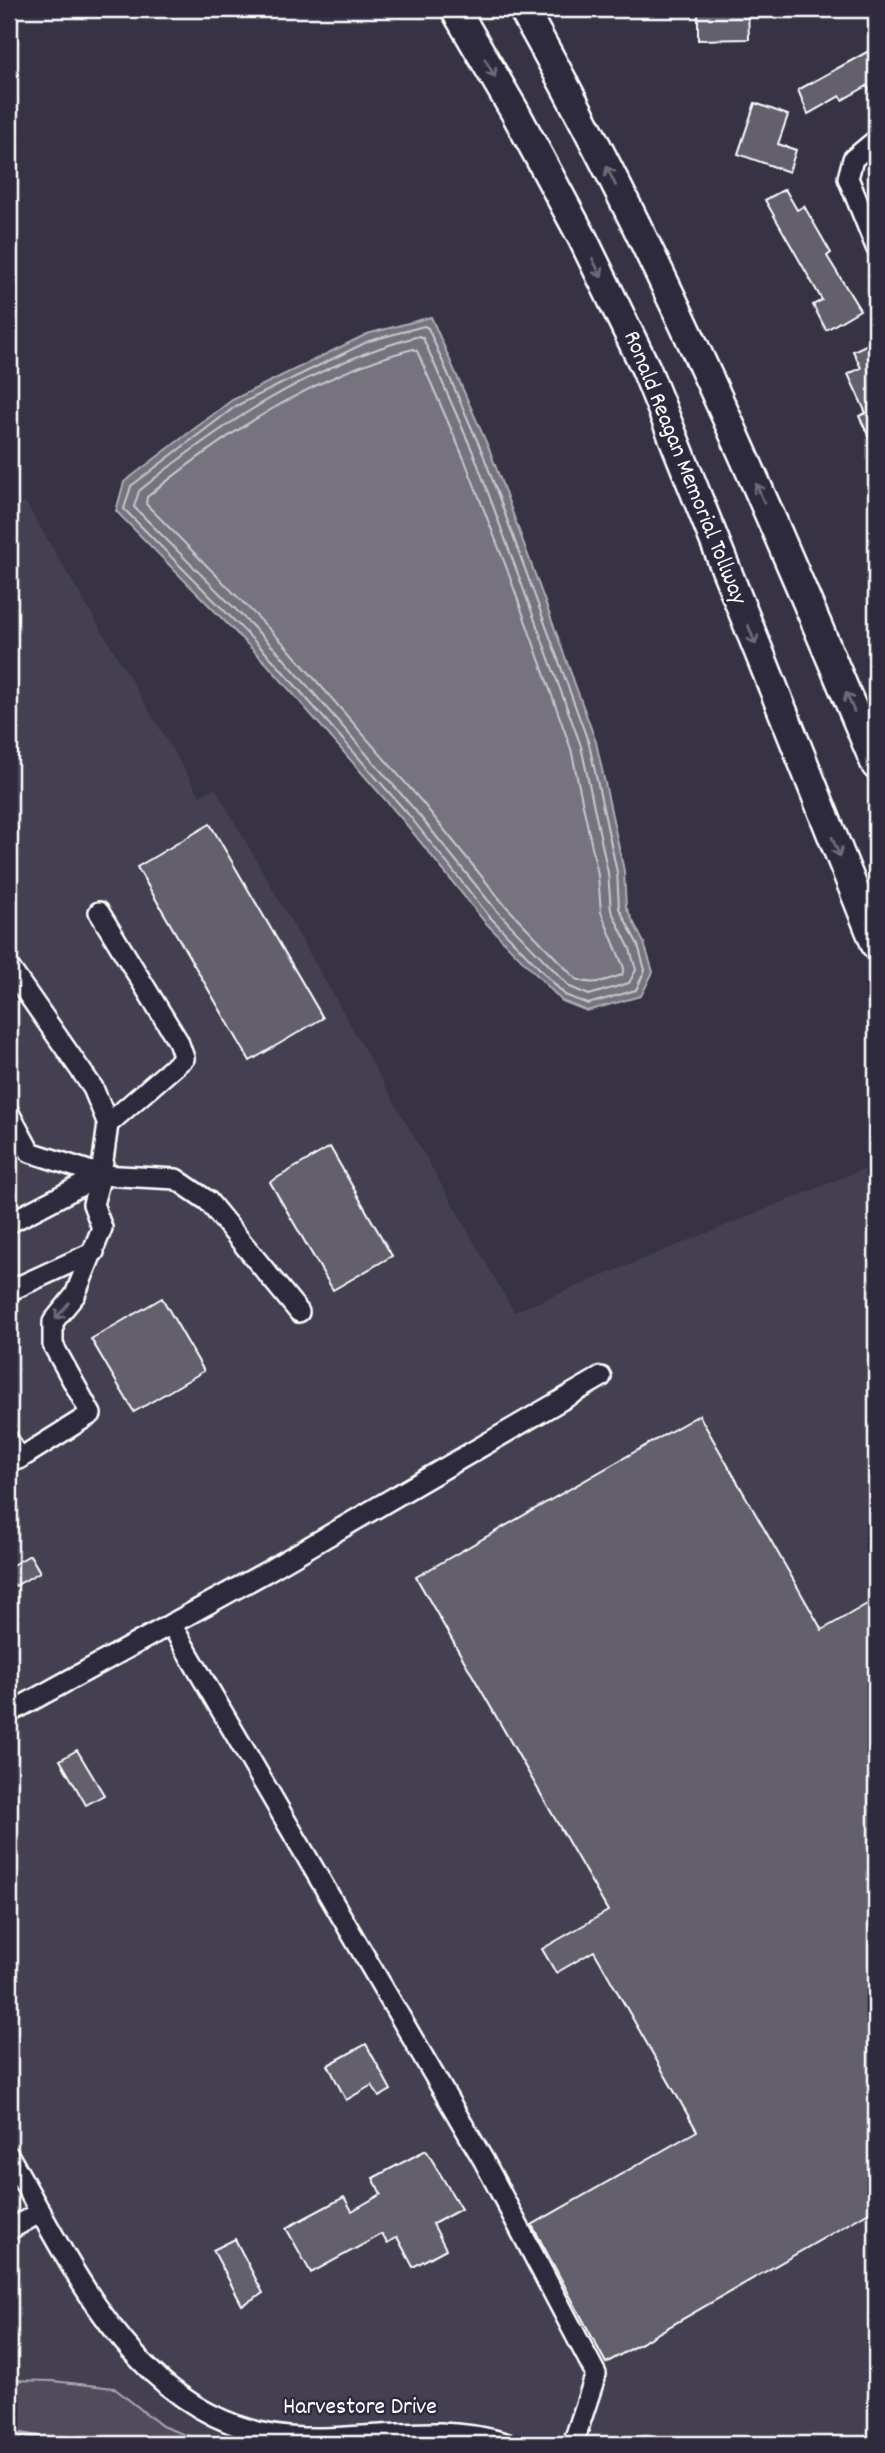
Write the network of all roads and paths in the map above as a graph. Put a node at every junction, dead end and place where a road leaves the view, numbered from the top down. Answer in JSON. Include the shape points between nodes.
{"nodes":[{"id":1,"x":455,"y":9,"type":"edge"},
{"id":2,"x":523,"y":9,"type":"edge"},
{"id":3,"x":876,"y":140,"type":"edge"},
{"id":4,"x":876,"y":247,"type":"edge"},
{"id":5,"x":876,"y":765,"type":"edge"},
{"id":6,"x":99,"y":912,"type":"dead end"},
{"id":7,"x":876,"y":945,"type":"edge"},
{"id":8,"x":9,"y":967,"type":"edge"},
{"id":9,"x":9,"y":1113,"type":"edge"},
{"id":10,"x":108,"y":1124,"type":"junction"},
{"id":11,"x":102,"y":1175,"type":"junction"},
{"id":12,"x":9,"y":1223,"type":"edge"},
{"id":13,"x":94,"y":1252,"type":"junction"},
{"id":14,"x":9,"y":1291,"type":"edge"},
{"id":15,"x":299,"y":1312,"type":"dead end"},
{"id":16,"x":601,"y":1377,"type":"dead end"},
{"id":17,"x":9,"y":1441,"type":"edge"},
{"id":18,"x":171,"y":1624,"type":"junction"},
{"id":19,"x":9,"y":1713,"type":"edge"},
{"id":20,"x":9,"y":2156,"type":"edge"},
{"id":21,"x":41,"y":2212,"type":"junction"},
{"id":22,"x":9,"y":2230,"type":"edge"},
{"id":23,"x":508,"y":2444,"type":"edge"},
{"id":24,"x":573,"y":2444,"type":"edge"}],
"edges":[{"from":1,"to":7,"type":"highway","name":"Ronald Reagan Memorial Tollway","one_way":true,"via":[[552,181],[646,369]]},
{"from":5,"to":2,"type":"highway","one_way":true,"via":[[695,350],[568,90]]},
{"from":3,"to":4,"type":"street","via":[[859,152],[848,172]]},
{"from":6,"to":10,"type":"street","via":[[184,1058]]},
{"from":8,"to":10,"type":"street","via":[[93,1088]]},
{"from":9,"to":11,"type":"street","via":[[30,1152]]},
{"from":10,"to":11,"type":"street"},
{"from":11,"to":12,"type":"street"},
{"from":11,"to":13,"type":"street","via":[[93,1204],[102,1228]]},
{"from":11,"to":15,"type":"street","via":[[176,1180],[208,1202]]},
{"from":13,"to":14,"type":"street"},
{"from":13,"to":17,"type":"street","one_way":true,"via":[[75,1295],[53,1321],[53,1345],[91,1414],[19,1459]]},
{"from":16,"to":18,"type":"street"},
{"from":18,"to":19,"type":"street"},
{"from":18,"to":24,"type":"street","via":[[484,2161],[596,2374]]},
{"from":20,"to":21,"type":"street","name":"Harvestore Drive"},
{"from":21,"to":22,"type":"street"},
{"from":21,"to":23,"type":"street","name":"Harvestore Drive","via":[[117,2337],[165,2385],[214,2415],[249,2428],[301,2438],[431,2431]]}]}
